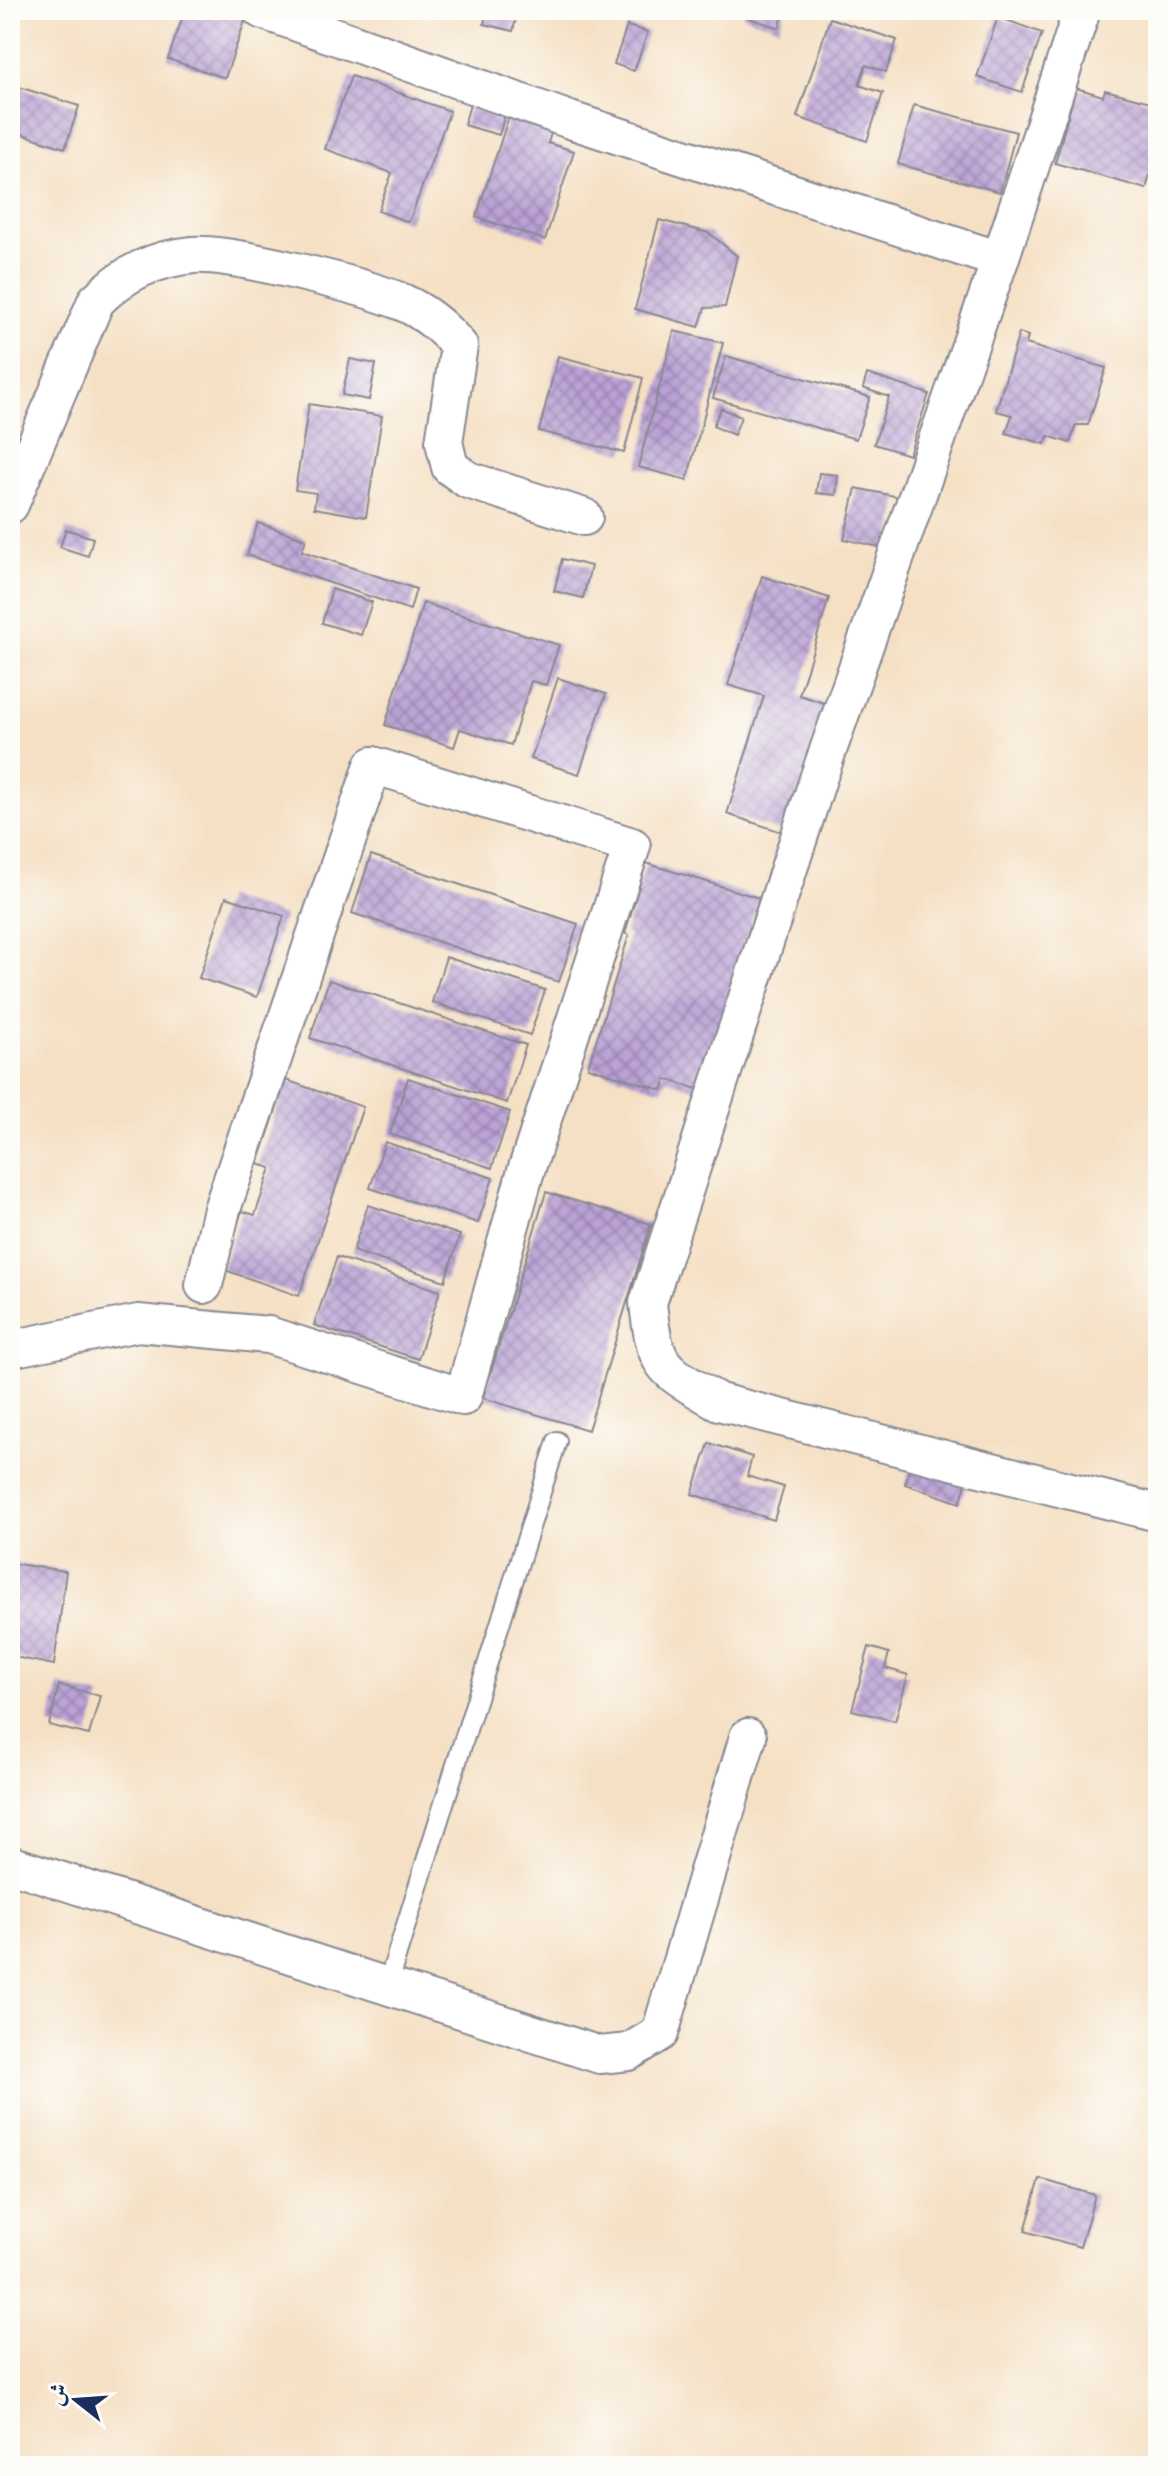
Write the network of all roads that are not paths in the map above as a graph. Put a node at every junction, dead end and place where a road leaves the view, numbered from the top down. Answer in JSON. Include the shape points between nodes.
{"nodes":[{"id":1,"x":261,"y":10,"type":"edge"},
{"id":2,"x":1082,"y":10,"type":"edge"},
{"id":3,"x":1000,"y":260,"type":"junction"},
{"id":4,"x":10,"y":505,"type":"edge"},
{"id":5,"x":584,"y":517,"type":"dead end"},
{"id":6,"x":204,"y":1285,"type":"dead end"},
{"id":7,"x":10,"y":1349,"type":"edge"},
{"id":8,"x":557,"y":1441,"type":"dead end"},
{"id":9,"x":1158,"y":1513,"type":"edge"},
{"id":10,"x":748,"y":1737,"type":"dead end"},
{"id":11,"x":10,"y":1864,"type":"edge"},
{"id":12,"x":387,"y":1986,"type":"junction"}],
"edges":[{"from":1,"to":3,"type":"street","via":[[570,120]]},
{"from":2,"to":3,"type":"street"},
{"from":3,"to":9,"type":"street","via":[[818,779],[648,1303],[652,1339],[668,1373],[719,1402]]},
{"from":4,"to":5,"type":"street","via":[[96,301],[119,278],[157,262],[196,255],[270,266],[363,290],[402,302],[440,324],[459,346],[444,442],[450,467],[468,480]]},
{"from":6,"to":7,"type":"street","via":[[222,1209],[373,765],[632,846],[525,1174],[463,1397],[268,1335],[138,1323]]},
{"from":8,"to":12,"type":"lane"},
{"from":10,"to":12,"type":"street","via":[[660,2033],[629,2052],[600,2055]]},
{"from":11,"to":12,"type":"street"}]}
